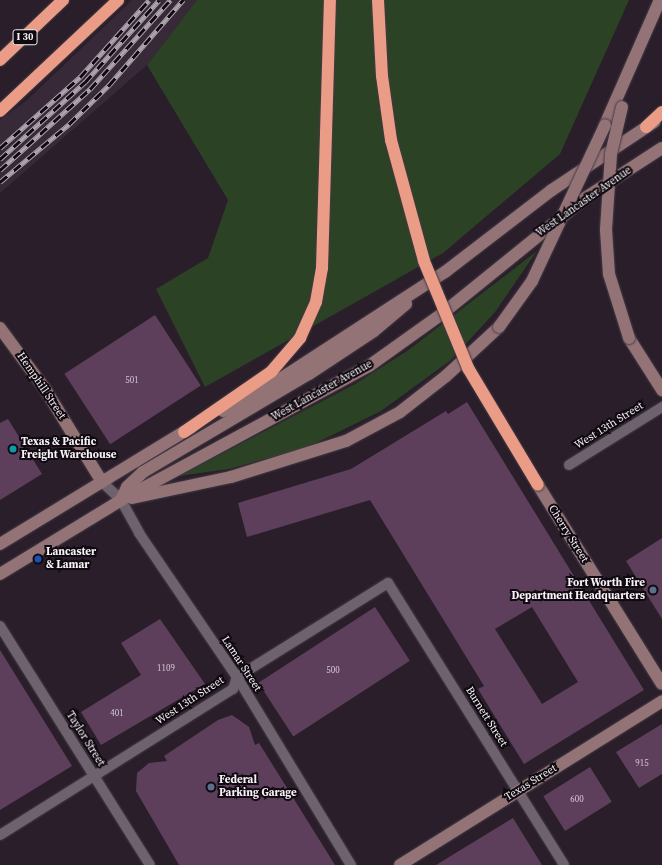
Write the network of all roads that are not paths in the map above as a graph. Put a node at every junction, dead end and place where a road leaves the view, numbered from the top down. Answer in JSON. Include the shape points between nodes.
{"nodes":[{"id":1,"x":63,"y":0,"type":"edge"},
{"id":2,"x":118,"y":0,"type":"edge"},
{"id":3,"x":330,"y":0,"type":"edge"},
{"id":4,"x":378,"y":0,"type":"edge"},
{"id":5,"x":660,"y":0,"type":"edge"},
{"id":6,"x":635,"y":58,"type":"junction"},
{"id":7,"x":0,"y":60,"type":"edge"},
{"id":8,"x":0,"y":111,"type":"edge"},
{"id":9,"x":662,"y":112,"type":"edge"},
{"id":10,"x":662,"y":117,"type":"edge"},
{"id":11,"x":646,"y":127,"type":"junction"},
{"id":12,"x":662,"y":148,"type":"edge"},
{"id":13,"x":445,"y":272,"type":"junction"},
{"id":14,"x":1,"y":332,"type":"edge"},
{"id":15,"x":662,"y":390,"type":"edge"},
{"id":16,"x":662,"y":407,"type":"edge"},
{"id":17,"x":184,"y":432,"type":"junction"},
{"id":18,"x":570,"y":465,"type":"dead end"},
{"id":19,"x":102,"y":482,"type":"junction"},
{"id":20,"x":538,"y":485,"type":"joint"},
{"id":21,"x":121,"y":500,"type":"junction"},
{"id":22,"x":0,"y":544,"type":"edge"},
{"id":23,"x":0,"y":574,"type":"edge"},
{"id":24,"x":388,"y":583,"type":"joint"},
{"id":25,"x":0,"y":626,"type":"edge"},
{"id":26,"x":237,"y":677,"type":"junction"},
{"id":27,"x":662,"y":684,"type":"edge"},
{"id":28,"x":662,"y":701,"type":"edge"},
{"id":29,"x":94,"y":776,"type":"junction"},
{"id":30,"x":518,"y":790,"type":"junction"},
{"id":31,"x":0,"y":836,"type":"edge"},
{"id":32,"x":150,"y":865,"type":"edge"},
{"id":33,"x":351,"y":865,"type":"edge"},
{"id":34,"x":400,"y":865,"type":"edge"},
{"id":35,"x":564,"y":865,"type":"edge"}],
"edges":[{"from":1,"to":7,"type":"highway","number":"I 30"},
{"from":2,"to":8,"type":"highway"},
{"from":3,"to":17,"type":"highway","via":[[321,280],[309,322],[288,355],[271,372]]},
{"from":4,"to":20,"type":"highway","bridge":true,"via":[[382,76],[391,140],[424,261],[468,368]]},
{"from":5,"to":6,"type":"main road"},
{"from":6,"to":15,"type":"main road","bridge":true,"via":[[611,154],[606,230],[609,274],[629,338]]},
{"from":6,"to":21,"type":"main road","bridge":true,"via":[[536,274],[499,327],[446,376],[400,412],[346,442],[231,477]]},
{"from":9,"to":11,"type":"highway"},
{"from":10,"to":11,"type":"main road"},
{"from":11,"to":13,"type":"main road","via":[[552,190]]},
{"from":12,"to":21,"type":"main road","name":"West Lancaster Avenue","via":[[585,198],[443,313],[368,366]]},
{"from":13,"to":17,"type":"main road","via":[[280,379]]},
{"from":13,"to":21,"type":"main road","via":[[348,348],[143,472],[127,487]]},
{"from":14,"to":19,"type":"main road","name":"Hemphill Street","via":[[31,369]]},
{"from":16,"to":18,"type":"street","name":"West 13th Street"},
{"from":17,"to":19,"type":"main road"},
{"from":19,"to":21,"type":"street","name":"Lamar Street"},
{"from":19,"to":22,"type":"main road"},
{"from":20,"to":27,"type":"main road","name":"Cherry Street"},
{"from":21,"to":23,"type":"main road","name":"West Lancaster Avenue"},
{"from":21,"to":26,"type":"street","name":"Lamar Street","via":[[139,533]]},
{"from":24,"to":26,"type":"street","name":"West 13th Street"},
{"from":24,"to":30,"type":"street","name":"Burnett Street"},
{"from":25,"to":29,"type":"street","name":"Taylor Street"},
{"from":26,"to":29,"type":"street","name":"West 13th Street","via":[[234,689]]},
{"from":26,"to":33,"type":"street","name":"Lamar Street"},
{"from":28,"to":30,"type":"main road","name":"Texas Street"},
{"from":29,"to":31,"type":"street","name":"West 13th Street"},
{"from":29,"to":32,"type":"street","name":"Taylor Street"},
{"from":30,"to":34,"type":"main road","name":"Texas Street"},
{"from":30,"to":35,"type":"street","name":"Burnett Street"}]}
